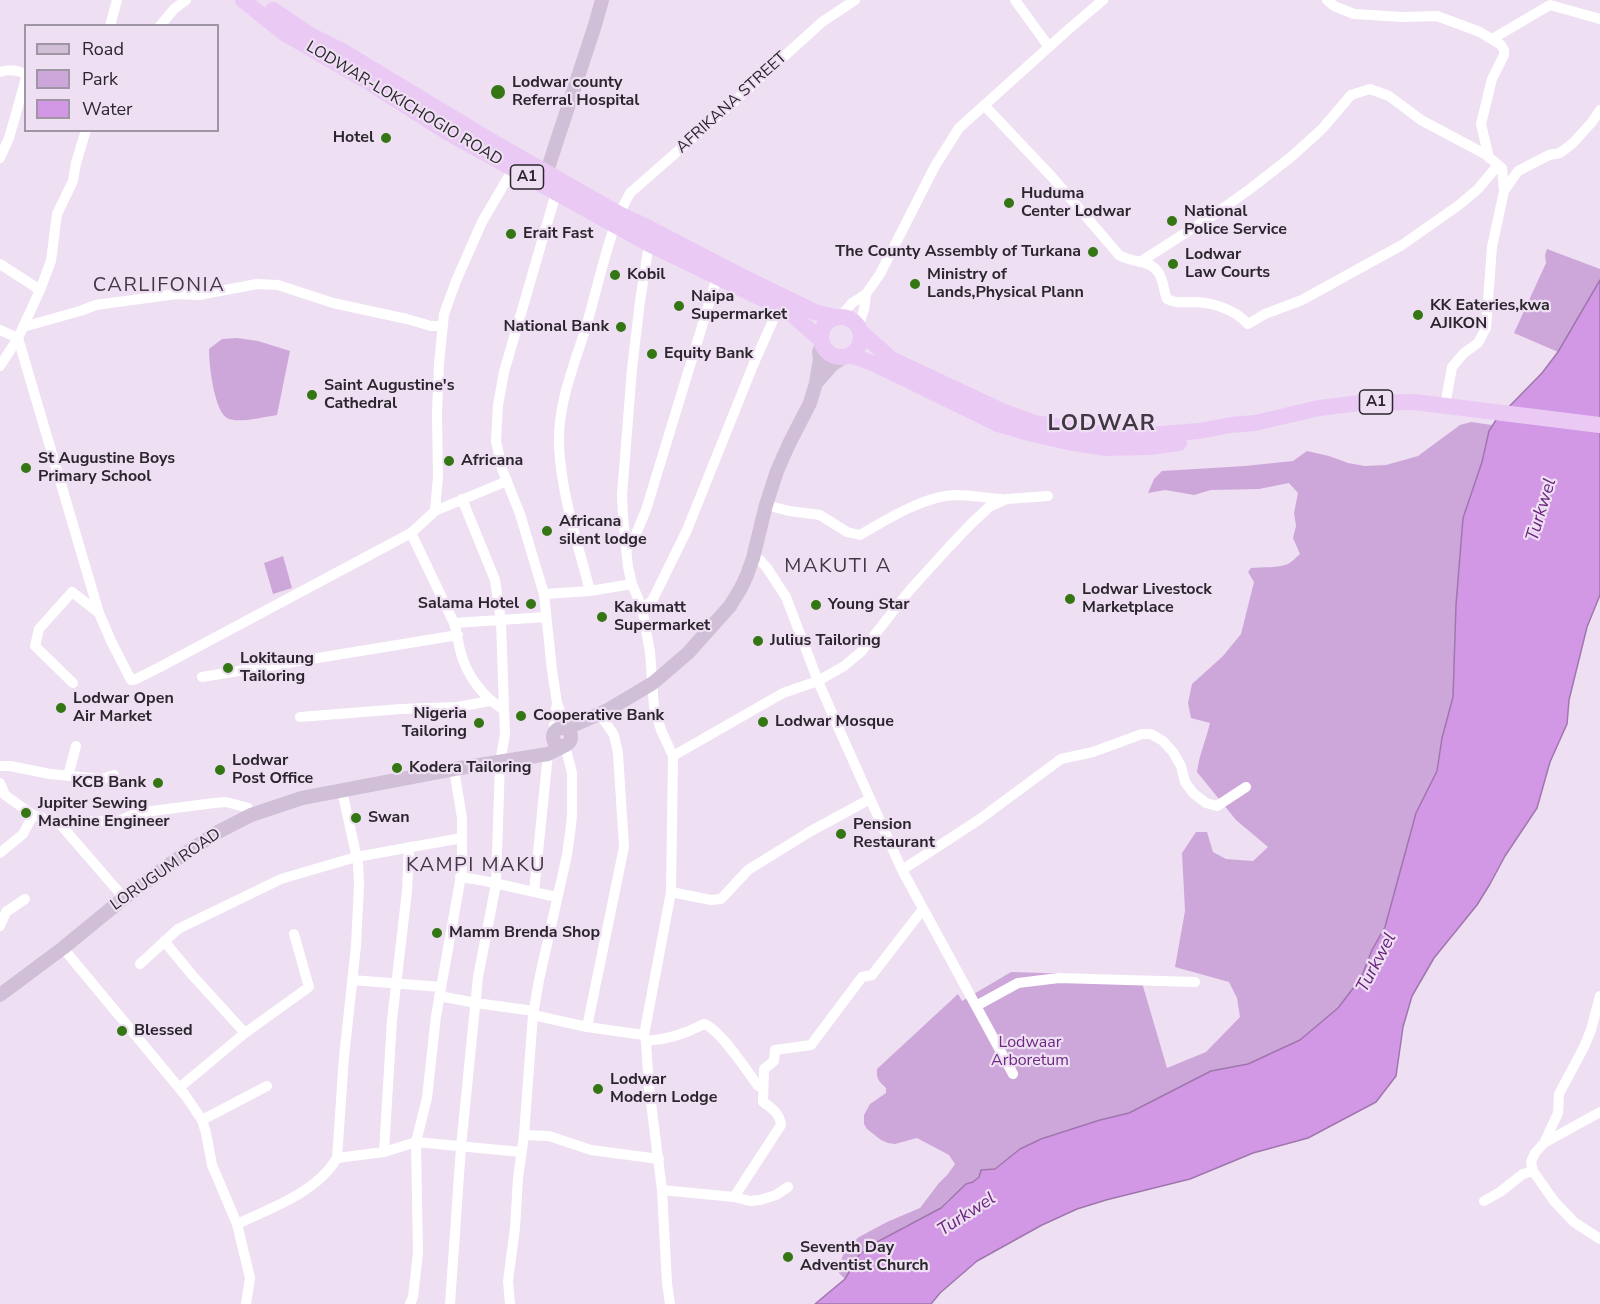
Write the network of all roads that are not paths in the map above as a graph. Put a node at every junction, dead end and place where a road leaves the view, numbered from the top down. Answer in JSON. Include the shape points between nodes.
{"nodes":[{"id":1,"x":117,"y":0,"type":"edge"},
{"id":2,"x":186,"y":0,"type":"edge"},
{"id":3,"x":243,"y":0,"type":"edge"},
{"id":4,"x":259,"y":0,"type":"edge"},
{"id":5,"x":602,"y":0,"type":"edge"},
{"id":6,"x":855,"y":0,"type":"edge"},
{"id":7,"x":1015,"y":0,"type":"edge"},
{"id":8,"x":1103,"y":0,"type":"edge"},
{"id":9,"x":1327,"y":0,"type":"edge"},
{"id":10,"x":1600,"y":19,"type":"edge"},
{"id":11,"x":111,"y":24,"type":"edge"},
{"id":12,"x":162,"y":24,"type":"edge"},
{"id":13,"x":1492,"y":39,"type":"junction"},
{"id":14,"x":1049,"y":47,"type":"junction"},
{"id":15,"x":0,"y":72,"type":"edge"},
{"id":16,"x":24,"y":73,"type":"edge"},
{"id":17,"x":24,"y":85,"type":"edge"},
{"id":18,"x":984,"y":105,"type":"junction"},
{"id":19,"x":1600,"y":110,"type":"edge"},
{"id":20,"x":85,"y":132,"type":"edge"},
{"id":21,"x":0,"y":158,"type":"edge"},
{"id":22,"x":1494,"y":161,"type":"junction"},
{"id":23,"x":513,"y":169,"type":"junction"},
{"id":24,"x":547,"y":171,"type":"junction"},
{"id":25,"x":1504,"y":191,"type":"junction"},
{"id":26,"x":556,"y":193,"type":"junction"},
{"id":27,"x":617,"y":220,"type":"junction"},
{"id":28,"x":649,"y":244,"type":"junction"},
{"id":29,"x":1140,"y":262,"type":"junction"},
{"id":30,"x":0,"y":264,"type":"edge"},
{"id":31,"x":717,"y":278,"type":"junction"},
{"id":32,"x":40,"y":290,"type":"junction"},
{"id":33,"x":866,"y":294,"type":"junction"},
{"id":34,"x":779,"y":307,"type":"junction"},
{"id":35,"x":837,"y":317,"type":"junction"},
{"id":36,"x":442,"y":326,"type":"junction"},
{"id":37,"x":23,"y":327,"type":"junction"},
{"id":38,"x":860,"y":329,"type":"junction"},
{"id":39,"x":0,"y":330,"type":"edge"},
{"id":40,"x":18,"y":338,"type":"junction"},
{"id":41,"x":821,"y":342,"type":"junction"},
{"id":42,"x":847,"y":356,"type":"junction"},
{"id":43,"x":0,"y":366,"type":"edge"},
{"id":44,"x":816,"y":383,"type":"junction"},
{"id":45,"x":1444,"y":406,"type":"junction"},
{"id":46,"x":1255,"y":423,"type":"junction"},
{"id":47,"x":1600,"y":425,"type":"edge"},
{"id":48,"x":507,"y":481,"type":"junction"},
{"id":49,"x":1048,"y":496,"type":"dead end"},
{"id":50,"x":462,"y":499,"type":"junction"},
{"id":51,"x":1007,"y":499,"type":"junction"},
{"id":52,"x":766,"y":506,"type":"junction"},
{"id":53,"x":435,"y":511,"type":"junction"},
{"id":54,"x":411,"y":533,"type":"junction"},
{"id":55,"x":626,"y":549,"type":"junction"},
{"id":56,"x":753,"y":558,"type":"junction"},
{"id":57,"x":632,"y":584,"type":"junction"},
{"id":58,"x":590,"y":591,"type":"junction"},
{"id":59,"x":544,"y":594,"type":"junction"},
{"id":60,"x":642,"y":608,"type":"junction"},
{"id":61,"x":99,"y":613,"type":"junction"},
{"id":62,"x":546,"y":617,"type":"junction"},
{"id":63,"x":501,"y":621,"type":"junction"},
{"id":64,"x":454,"y":623,"type":"junction"},
{"id":65,"x":458,"y":635,"type":"junction"},
{"id":66,"x":202,"y":677,"type":"dead end"},
{"id":67,"x":818,"y":681,"type":"junction"},
{"id":68,"x":74,"y":683,"type":"dead end"},
{"id":69,"x":653,"y":683,"type":"junction"},
{"id":70,"x":490,"y":701,"type":"junction"},
{"id":71,"x":557,"y":703,"type":"junction"},
{"id":72,"x":504,"y":710,"type":"junction"},
{"id":73,"x":603,"y":714,"type":"junction"},
{"id":74,"x":300,"y":717,"type":"dead end"},
{"id":75,"x":567,"y":728,"type":"junction"},
{"id":76,"x":561,"y":741,"type":"junction"},
{"id":77,"x":76,"y":746,"type":"dead end"},
{"id":78,"x":548,"y":754,"type":"junction"},
{"id":79,"x":530,"y":756,"type":"junction"},
{"id":80,"x":673,"y":756,"type":"junction"},
{"id":81,"x":500,"y":763,"type":"junction"},
{"id":82,"x":0,"y":766,"type":"edge"},
{"id":83,"x":453,"y":770,"type":"junction"},
{"id":84,"x":114,"y":775,"type":"dead end"},
{"id":85,"x":68,"y":776,"type":"junction"},
{"id":86,"x":0,"y":783,"type":"edge"},
{"id":87,"x":1246,"y":788,"type":"dead end"},
{"id":88,"x":342,"y":791,"type":"junction"},
{"id":89,"x":870,"y":799,"type":"junction"},
{"id":90,"x":33,"y":815,"type":"junction"},
{"id":91,"x":252,"y":815,"type":"junction"},
{"id":92,"x":60,"y":824,"type":"junction"},
{"id":93,"x":462,"y":838,"type":"junction"},
{"id":94,"x":409,"y":847,"type":"junction"},
{"id":95,"x":0,"y":853,"type":"edge"},
{"id":96,"x":356,"y":857,"type":"junction"},
{"id":97,"x":902,"y":870,"type":"junction"},
{"id":98,"x":460,"y":877,"type":"junction"},
{"id":99,"x":496,"y":884,"type":"junction"},
{"id":100,"x":534,"y":892,"type":"junction"},
{"id":101,"x":671,"y":892,"type":"junction"},
{"id":102,"x":557,"y":897,"type":"junction"},
{"id":103,"x":124,"y":898,"type":"junction"},
{"id":104,"x":25,"y":899,"type":"dead end"},
{"id":105,"x":923,"y":909,"type":"junction"},
{"id":106,"x":0,"y":926,"type":"edge"},
{"id":107,"x":294,"y":934,"type":"dead end"},
{"id":108,"x":164,"y":942,"type":"junction"},
{"id":109,"x":63,"y":948,"type":"junction"},
{"id":110,"x":140,"y":964,"type":"dead end"},
{"id":111,"x":352,"y":980,"type":"junction"},
{"id":112,"x":397,"y":982,"type":"junction"},
{"id":113,"x":1195,"y":982,"type":"dead end"},
{"id":114,"x":440,"y":991,"type":"junction"},
{"id":115,"x":0,"y":995,"type":"edge"},
{"id":116,"x":1600,"y":996,"type":"edge"},
{"id":117,"x":476,"y":1003,"type":"junction"},
{"id":118,"x":976,"y":1006,"type":"junction"},
{"id":119,"x":533,"y":1013,"type":"junction"},
{"id":120,"x":587,"y":1027,"type":"junction"},
{"id":121,"x":245,"y":1033,"type":"junction"},
{"id":122,"x":645,"y":1038,"type":"junction"},
{"id":123,"x":1013,"y":1074,"type":"dead end"},
{"id":124,"x":267,"y":1086,"type":"dead end"},
{"id":125,"x":758,"y":1086,"type":"dead end"},
{"id":126,"x":179,"y":1088,"type":"junction"},
{"id":127,"x":1600,"y":1112,"type":"edge"},
{"id":128,"x":202,"y":1120,"type":"junction"},
{"id":129,"x":524,"y":1135,"type":"junction"},
{"id":130,"x":416,"y":1142,"type":"junction"},
{"id":131,"x":1544,"y":1143,"type":"junction"},
{"id":132,"x":461,"y":1147,"type":"junction"},
{"id":133,"x":384,"y":1152,"type":"junction"},
{"id":134,"x":521,"y":1152,"type":"junction"},
{"id":135,"x":337,"y":1158,"type":"junction"},
{"id":136,"x":659,"y":1159,"type":"junction"},
{"id":137,"x":1533,"y":1171,"type":"junction"},
{"id":138,"x":788,"y":1187,"type":"dead end"},
{"id":139,"x":662,"y":1190,"type":"junction"},
{"id":140,"x":734,"y":1197,"type":"junction"},
{"id":141,"x":1484,"y":1201,"type":"dead end"},
{"id":142,"x":237,"y":1224,"type":"junction"},
{"id":143,"x":1600,"y":1238,"type":"edge"},
{"id":144,"x":246,"y":1304,"type":"edge"},
{"id":145,"x":410,"y":1304,"type":"edge"},
{"id":146,"x":450,"y":1304,"type":"edge"},
{"id":147,"x":510,"y":1304,"type":"edge"},
{"id":148,"x":670,"y":1304,"type":"edge"}],
"edges":[{"from":1,"to":11,"type":"street"},
{"from":2,"to":12,"type":"street"},
{"from":3,"to":23,"type":"highway","name":"LODWAR-LOKICHOGIO ROAD","number":"A1","via":[[285,33]]},
{"from":4,"to":24,"type":"highway","name":"LODWAR-LOKICHOGIO ROAD","number":"A1","via":[[310,35]]},
{"from":5,"to":24,"type":"main road"},
{"from":6,"to":27,"type":"street","name":"AFRIKANA STREET","via":[[822,22],[630,193]]},
{"from":7,"to":14,"type":"street"},
{"from":8,"to":14,"type":"street"},
{"from":9,"to":13,"type":"street","via":[[1354,14],[1437,16]]},
{"from":10,"to":13,"type":"street","via":[[1550,6]]},
{"from":13,"to":22,"type":"street","via":[[1504,52],[1492,79],[1481,124]]},
{"from":14,"to":18,"type":"street"},
{"from":15,"to":16,"type":"street"},
{"from":17,"to":21,"type":"street"},
{"from":18,"to":29,"type":"street","via":[[1119,255]]},
{"from":18,"to":33,"type":"street","via":[[948,144]]},
{"from":19,"to":25,"type":"street","via":[[1573,143],[1560,153],[1518,171]]},
{"from":20,"to":32,"type":"street","via":[[73,181],[57,214],[51,261]]},
{"from":22,"to":25,"type":"street","via":[[1502,168]]},
{"from":22,"to":29,"type":"street","via":[[1421,120],[1389,96],[1370,89],[1351,96],[1322,129],[1250,189]]},
{"from":22,"to":29,"type":"street","via":[[1478,189],[1402,245],[1302,300],[1248,324],[1227,309],[1167,299],[1158,272]]},
{"from":23,"to":26,"type":"highway","name":"LODWAR-LOKICHOGIO ROAD","number":"A1"},
{"from":23,"to":36,"type":"street","via":[[467,254]]},
{"from":24,"to":27,"type":"highway","name":"LODWAR-LOKICHOGIO ROAD","number":"A1"},
{"from":25,"to":45,"type":"street","via":[[1492,247],[1486,328],[1478,343],[1452,367]]},
{"from":26,"to":27,"type":"highway","name":"LODWAR-LOKICHOGIO ROAD","number":"A1"},
{"from":26,"to":48,"type":"street","via":[[498,405],[497,450]]},
{"from":27,"to":28,"type":"highway","name":"LODWAR-LOKICHOGIO ROAD","number":"A1"},
{"from":27,"to":35,"type":"highway","name":"LODWAR-LOKICHOGIO ROAD","number":"A1","via":[[647,227],[815,312]]},
{"from":27,"to":58,"type":"street","name":"AFRIKANA STREET","via":[[562,404],[560,426],[562,479]]},
{"from":28,"to":31,"type":"highway","name":"LODWAR-LOKICHOGIO ROAD","number":"A1"},
{"from":28,"to":55,"type":"street","via":[[624,464]]},
{"from":30,"to":32,"type":"street"},
{"from":31,"to":34,"type":"highway","name":"LODWAR-LOKICHOGIO ROAD","number":"A1"},
{"from":31,"to":55,"type":"street","via":[[646,510],[633,542]]},
{"from":32,"to":37,"type":"street"},
{"from":33,"to":35,"type":"street"},
{"from":33,"to":38,"type":"street"},
{"from":34,"to":41,"type":"highway","name":"LODWAR-LOKICHOGIO ROAD","number":"A1"},
{"from":34,"to":60,"type":"street","via":[[687,530],[652,601]]},
{"from":35,"to":38,"type":"highway","number":"A1","via":[[848,317]]},
{"from":35,"to":41,"type":"highway","via":[[823,326]]},
{"from":36,"to":37,"type":"street","via":[[431,327],[333,303],[278,285],[257,284],[200,295],[176,294],[96,305]]},
{"from":36,"to":53,"type":"street"},
{"from":37,"to":40,"type":"street"},
{"from":38,"to":42,"type":"highway","via":[[859,346]]},
{"from":38,"to":46,"type":"highway","number":"A1","via":[[891,359],[1035,423],[1109,435],[1161,434]]},
{"from":39,"to":40,"type":"street"},
{"from":40,"to":43,"type":"street"},
{"from":40,"to":61,"type":"street"},
{"from":41,"to":42,"type":"highway","number":"A1","via":[[831,355]]},
{"from":41,"to":44,"type":"main road"},
{"from":42,"to":44,"type":"main road","via":[[832,365]]},
{"from":42,"to":46,"type":"highway","number":"A1","via":[[875,364],[998,424],[1068,442],[1106,448],[1150,447],[1212,438]]},
{"from":44,"to":52,"type":"main road"},
{"from":45,"to":46,"type":"highway","number":"A1","via":[[1360,403]]},
{"from":45,"to":47,"type":"highway","number":"A1"},
{"from":48,"to":50,"type":"street"},
{"from":48,"to":59,"type":"street"},
{"from":49,"to":51,"type":"street"},
{"from":50,"to":53,"type":"street"},
{"from":50,"to":63,"type":"street","via":[[495,580]]},
{"from":51,"to":52,"type":"street","via":[[942,497],[905,510],[860,535],[847,532],[820,515]]},
{"from":51,"to":67,"type":"street","via":[[989,507],[969,525],[861,652]]},
{"from":52,"to":56,"type":"main road"},
{"from":53,"to":54,"type":"street"},
{"from":54,"to":61,"type":"street","via":[[133,680],[129,679]]},
{"from":54,"to":64,"type":"street"},
{"from":55,"to":57,"type":"street"},
{"from":56,"to":67,"type":"street","via":[[767,568],[786,597]]},
{"from":56,"to":69,"type":"main road","via":[[741,588],[724,612],[688,653]]},
{"from":57,"to":58,"type":"street"},
{"from":57,"to":60,"type":"street"},
{"from":58,"to":59,"type":"street"},
{"from":59,"to":62,"type":"street"},
{"from":60,"to":69,"type":"street"},
{"from":61,"to":68,"type":"street","via":[[72,592],[39,629],[35,645]]},
{"from":62,"to":63,"type":"street"},
{"from":62,"to":71,"type":"street"},
{"from":63,"to":64,"type":"street"},
{"from":63,"to":72,"type":"street"},
{"from":64,"to":65,"type":"street"},
{"from":65,"to":66,"type":"street"},
{"from":65,"to":70,"type":"street","via":[[470,676]]},
{"from":67,"to":80,"type":"street","via":[[783,693]]},
{"from":67,"to":89,"type":"street"},
{"from":69,"to":73,"type":"main road"},
{"from":69,"to":80,"type":"street","via":[[654,707]]},
{"from":70,"to":72,"type":"street"},
{"from":70,"to":74,"type":"street","via":[[457,707]]},
{"from":71,"to":75,"type":"street"},
{"from":71,"to":76,"type":"street","via":[[554,719]]},
{"from":72,"to":81,"type":"street"},
{"from":73,"to":75,"type":"main road"},
{"from":73,"to":76,"type":"main road"},
{"from":73,"to":120,"type":"street","via":[[618,753],[624,847]]},
{"from":75,"to":76,"type":"main road","via":[[561,728]]},
{"from":76,"to":78,"type":"main road"},
{"from":76,"to":79,"type":"main road"},
{"from":76,"to":102,"type":"street","via":[[572,773],[572,816]]},
{"from":77,"to":85,"type":"street"},
{"from":78,"to":79,"type":"main road","name":"LORUGUM ROAD"},
{"from":78,"to":100,"type":"street"},
{"from":79,"to":81,"type":"main road","name":"LORUGUM ROAD"},
{"from":80,"to":101,"type":"street"},
{"from":81,"to":83,"type":"main road","name":"LORUGUM ROAD"},
{"from":81,"to":99,"type":"street"},
{"from":82,"to":85,"type":"street"},
{"from":83,"to":88,"type":"main road","name":"LORUGUM ROAD"},
{"from":83,"to":93,"type":"street"},
{"from":84,"to":85,"type":"street","via":[[102,779]]},
{"from":86,"to":90,"type":"street","via":[[5,795]]},
{"from":87,"to":97,"type":"street","via":[[1217,806],[1206,803],[1189,788],[1181,766],[1163,741],[1152,734],[1142,734],[1061,759]]},
{"from":88,"to":91,"type":"main road","name":"LORUGUM ROAD","via":[[302,798]]},
{"from":88,"to":96,"type":"street"},
{"from":89,"to":97,"type":"street"},
{"from":89,"to":101,"type":"street","via":[[748,870],[721,899]]},
{"from":90,"to":92,"type":"street"},
{"from":90,"to":95,"type":"street","via":[[23,834]]},
{"from":91,"to":92,"type":"street","via":[[248,808],[226,802],[137,813],[118,821]]},
{"from":91,"to":103,"type":"main road","name":"LORUGUM ROAD","via":[[195,846]]},
{"from":92,"to":103,"type":"street"},
{"from":93,"to":94,"type":"street"},
{"from":93,"to":98,"type":"street"},
{"from":94,"to":96,"type":"street"},
{"from":94,"to":112,"type":"street"},
{"from":96,"to":108,"type":"street","via":[[282,879],[178,929]]},
{"from":96,"to":111,"type":"street","via":[[359,885]]},
{"from":97,"to":105,"type":"street"},
{"from":98,"to":99,"type":"street"},
{"from":98,"to":114,"type":"street"},
{"from":99,"to":100,"type":"street"},
{"from":99,"to":117,"type":"street"},
{"from":100,"to":102,"type":"street"},
{"from":101,"to":122,"type":"street"},
{"from":102,"to":119,"type":"street"},
{"from":103,"to":109,"type":"main road","name":"LORUGUM ROAD"},
{"from":104,"to":106,"type":"street","via":[[6,912]]},
{"from":105,"to":118,"type":"street"},
{"from":105,"to":140,"type":"street","via":[[872,975],[862,977],[811,1046],[775,1050],[774,1061],[764,1070],[763,1102],[774,1110],[781,1125]]},
{"from":107,"to":121,"type":"street","via":[[309,987]]},
{"from":108,"to":110,"type":"street"},
{"from":108,"to":121,"type":"street"},
{"from":109,"to":115,"type":"main road","name":"LORUGUM ROAD"},
{"from":109,"to":126,"type":"street"},
{"from":111,"to":112,"type":"street"},
{"from":111,"to":135,"type":"street"},
{"from":112,"to":114,"type":"street"},
{"from":112,"to":133,"type":"street"},
{"from":113,"to":118,"type":"street","via":[[1059,978],[1018,983]]},
{"from":114,"to":117,"type":"street"},
{"from":114,"to":130,"type":"street","via":[[427,1098]]},
{"from":116,"to":131,"type":"street","via":[[1591,1030],[1559,1094],[1558,1113]]},
{"from":117,"to":119,"type":"street"},
{"from":117,"to":132,"type":"street"},
{"from":118,"to":123,"type":"street"},
{"from":119,"to":120,"type":"street"},
{"from":119,"to":129,"type":"street"},
{"from":120,"to":122,"type":"street"},
{"from":121,"to":126,"type":"street"},
{"from":122,"to":125,"type":"street","via":[[664,1040],[704,1024],[711,1026]]},
{"from":122,"to":136,"type":"street"},
{"from":124,"to":128,"type":"street"},
{"from":126,"to":128,"type":"street"},
{"from":127,"to":131,"type":"street"},
{"from":128,"to":142,"type":"street","via":[[212,1165]]},
{"from":129,"to":134,"type":"street"},
{"from":129,"to":136,"type":"street","via":[[549,1136],[591,1150]]},
{"from":130,"to":132,"type":"street"},
{"from":130,"to":133,"type":"street"},
{"from":130,"to":145,"type":"street","via":[[418,1253]]},
{"from":131,"to":137,"type":"street","via":[[1530,1162]]},
{"from":132,"to":134,"type":"street"},
{"from":132,"to":146,"type":"street"},
{"from":133,"to":135,"type":"street"},
{"from":134,"to":147,"type":"street","via":[[508,1281]]},
{"from":135,"to":142,"type":"street","via":[[319,1181]]},
{"from":136,"to":139,"type":"street"},
{"from":137,"to":141,"type":"street"},
{"from":137,"to":143,"type":"street","via":[[1574,1222]]},
{"from":138,"to":140,"type":"street","via":[[760,1200]]},
{"from":139,"to":140,"type":"street"},
{"from":139,"to":148,"type":"street"},
{"from":142,"to":144,"type":"street","via":[[250,1278]]}]}
